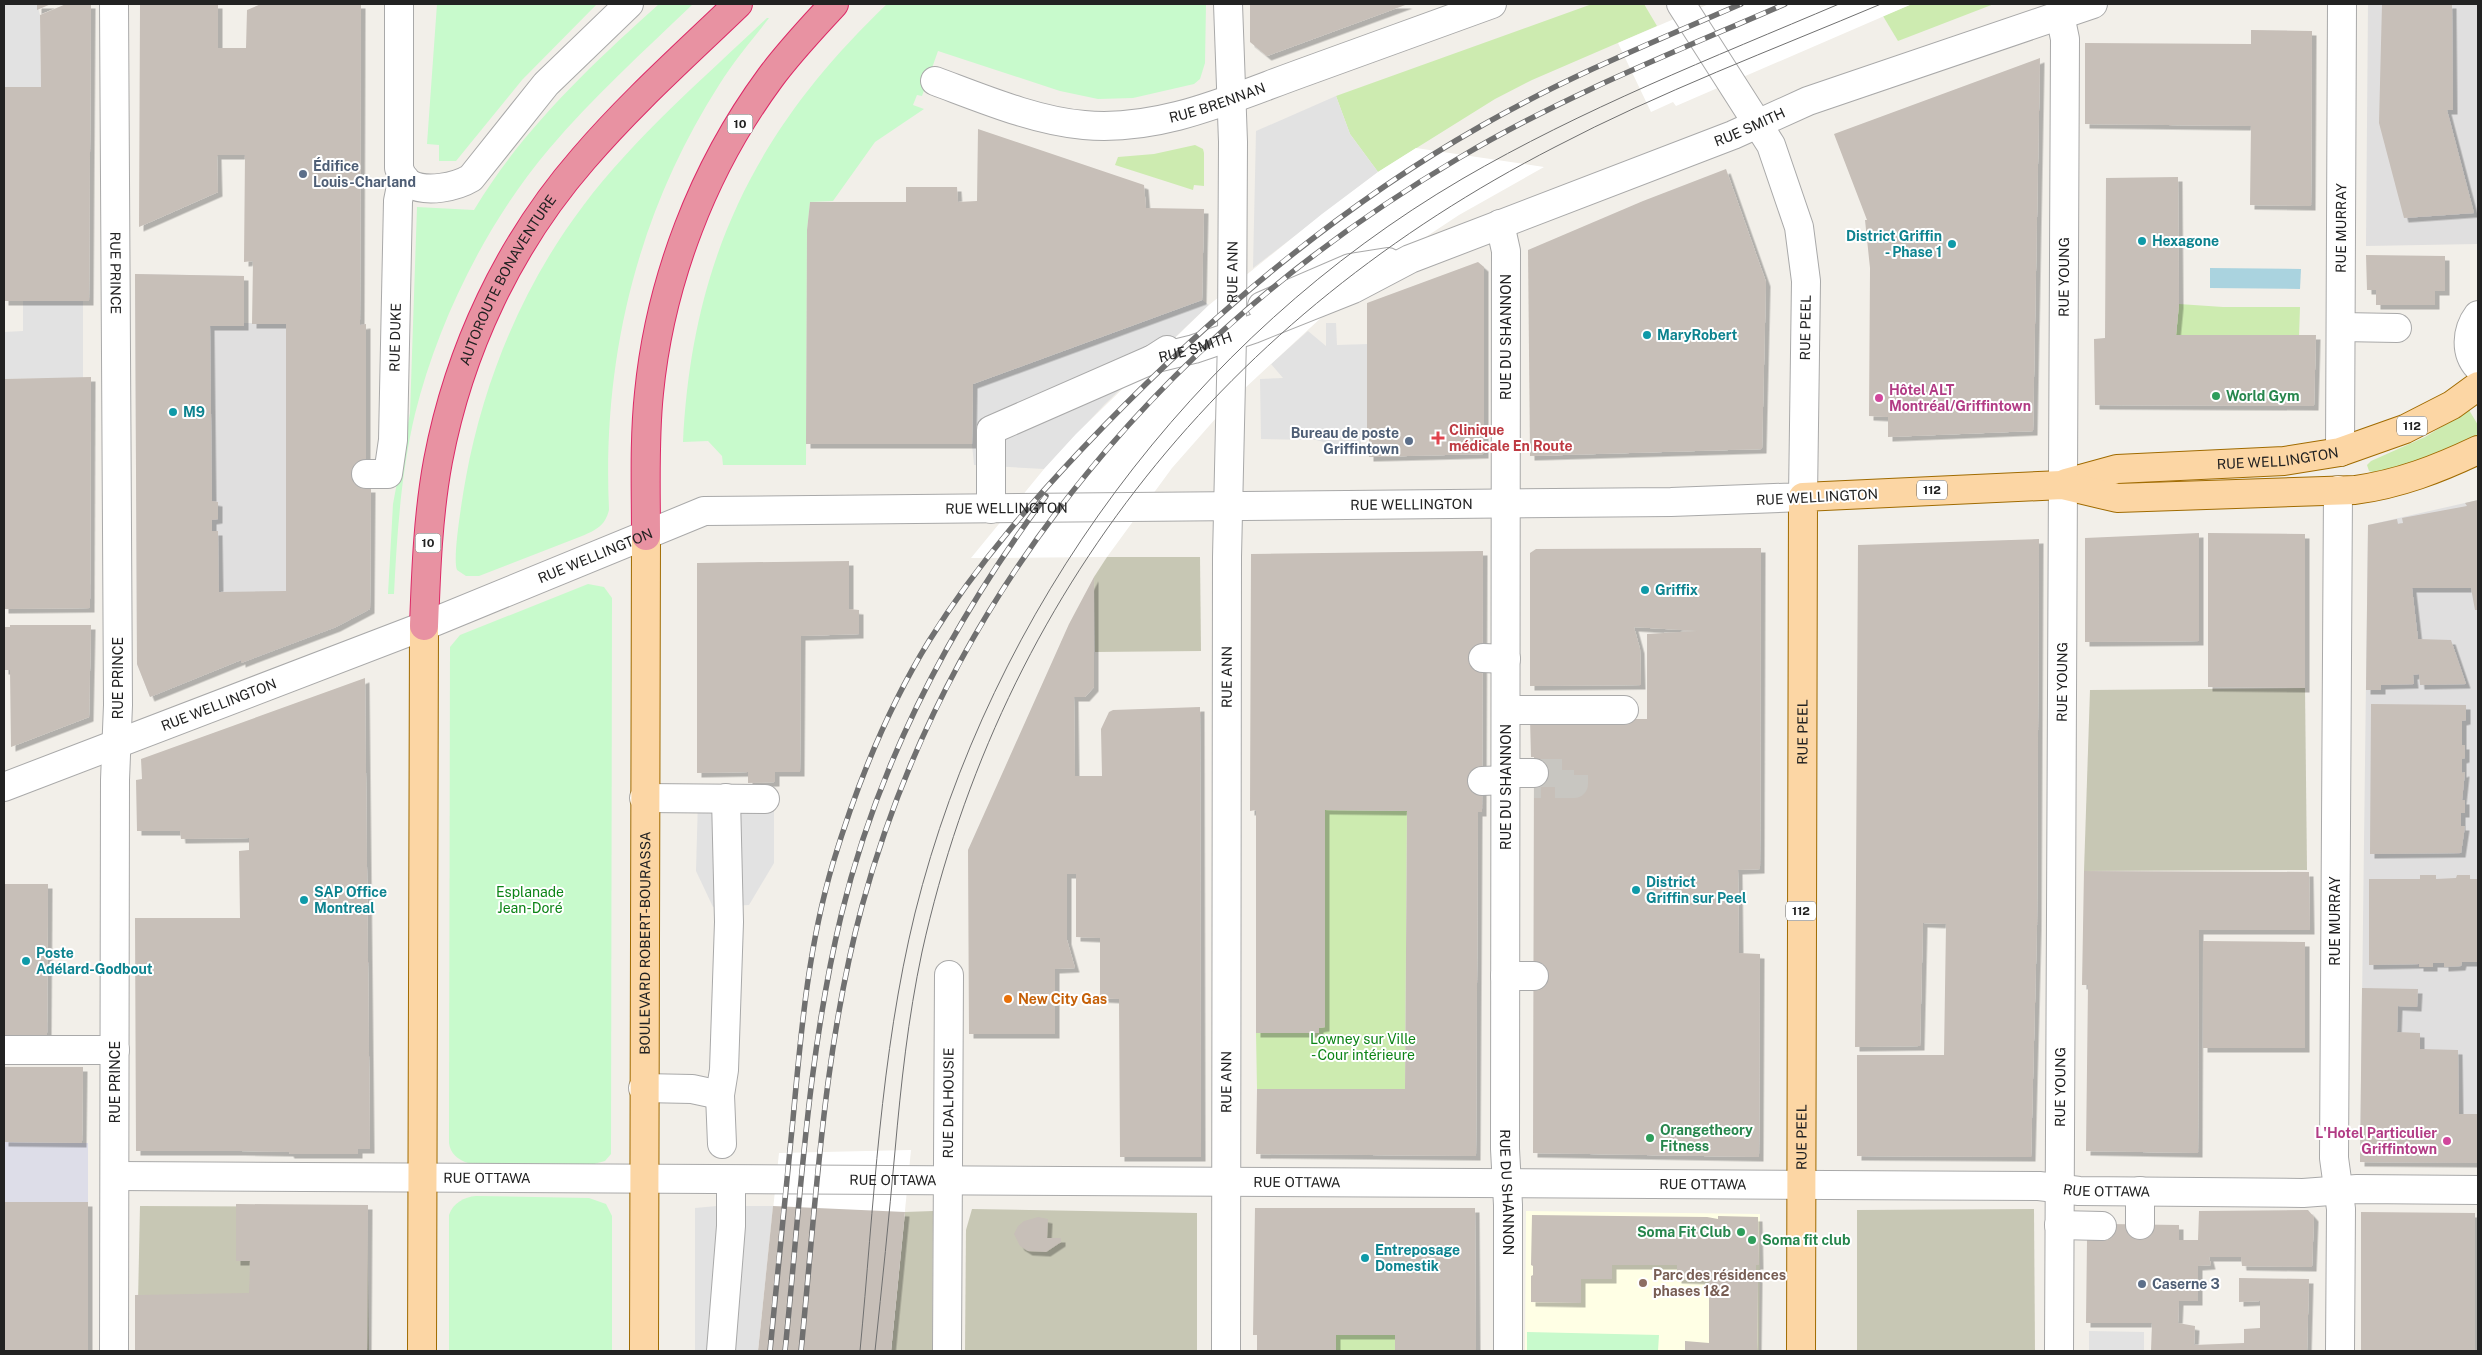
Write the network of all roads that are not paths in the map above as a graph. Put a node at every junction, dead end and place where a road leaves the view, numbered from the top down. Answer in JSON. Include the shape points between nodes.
{"nodes":[{"id":1,"x":114,"y":4,"type":"edge"},
{"id":2,"x":399,"y":4,"type":"edge"},
{"id":3,"x":629,"y":4,"type":"edge"},
{"id":4,"x":738,"y":4,"type":"edge"},
{"id":5,"x":834,"y":4,"type":"edge"},
{"id":6,"x":1228,"y":4,"type":"edge"},
{"id":7,"x":1492,"y":4,"type":"edge"},
{"id":8,"x":1681,"y":4,"type":"edge"},
{"id":9,"x":2093,"y":4,"type":"edge"},
{"id":10,"x":2342,"y":4,"type":"edge"},
{"id":11,"x":2060,"y":15,"type":"junction"},
{"id":12,"x":935,"y":81,"type":"dead end"},
{"id":13,"x":1231,"y":100,"type":"junction"},
{"id":14,"x":1758,"y":123,"type":"junction"},
{"id":15,"x":405,"y":180,"type":"junction"},
{"id":16,"x":1500,"y":224,"type":"junction"},
{"id":17,"x":2478,"y":315,"type":"edge"},
{"id":18,"x":2341,"y":327,"type":"junction"},
{"id":19,"x":1232,"y":328,"type":"junction"},
{"id":20,"x":2398,"y":328,"type":"dead end"},
{"id":21,"x":2478,"y":368,"type":"edge"},
{"id":22,"x":2478,"y":386,"type":"edge"},
{"id":23,"x":2478,"y":450,"type":"edge"},
{"id":24,"x":2340,"y":452,"type":"junction"},
{"id":25,"x":366,"y":474,"type":"dead end"},
{"id":26,"x":2062,"y":484,"type":"junction"},
{"id":27,"x":2338,"y":490,"type":"junction"},
{"id":28,"x":1803,"y":497,"type":"junction"},
{"id":29,"x":1507,"y":503,"type":"junction"},
{"id":30,"x":1229,"y":507,"type":"junction"},
{"id":31,"x":991,"y":509,"type":"junction"},
{"id":32,"x":646,"y":536,"type":"junction"},
{"id":33,"x":424,"y":626,"type":"junction"},
{"id":34,"x":1507,"y":710,"type":"junction"},
{"id":35,"x":1624,"y":710,"type":"dead end"},
{"id":36,"x":116,"y":744,"type":"junction"},
{"id":37,"x":1534,"y":778,"type":"tunnel mouth"},
{"id":38,"x":1500,"y":779,"type":"junction"},
{"id":39,"x":4,"y":787,"type":"edge"},
{"id":40,"x":644,"y":798,"type":"junction"},
{"id":41,"x":726,"y":798,"type":"junction"},
{"id":42,"x":765,"y":799,"type":"dead end"},
{"id":43,"x":949,"y":975,"type":"dead end"},
{"id":44,"x":1505,"y":976,"type":"junction"},
{"id":45,"x":1534,"y":976,"type":"dead end"},
{"id":46,"x":4,"y":1050,"type":"edge"},
{"id":47,"x":115,"y":1050,"type":"junction"},
{"id":48,"x":644,"y":1088,"type":"junction"},
{"id":49,"x":720,"y":1095,"type":"junction"},
{"id":50,"x":722,"y":1144,"type":"dead end"},
{"id":51,"x":115,"y":1176,"type":"junction"},
{"id":52,"x":422,"y":1178,"type":"junction"},
{"id":53,"x":644,"y":1180,"type":"junction"},
{"id":54,"x":948,"y":1180,"type":"junction"},
{"id":55,"x":731,"y":1181,"type":"junction"},
{"id":56,"x":1227,"y":1183,"type":"junction"},
{"id":57,"x":1507,"y":1184,"type":"junction"},
{"id":58,"x":1801,"y":1185,"type":"junction"},
{"id":59,"x":2059,"y":1188,"type":"junction"},
{"id":60,"x":2478,"y":1190,"type":"edge"},
{"id":61,"x":2140,"y":1191,"type":"junction"},
{"id":62,"x":2339,"y":1191,"type":"junction"},
{"id":63,"x":2140,"y":1225,"type":"dead end"},
{"id":64,"x":2059,"y":1226,"type":"junction"},
{"id":65,"x":2102,"y":1226,"type":"dead end"},
{"id":66,"x":114,"y":1351,"type":"edge"},
{"id":67,"x":422,"y":1351,"type":"edge"},
{"id":68,"x":644,"y":1351,"type":"edge"},
{"id":69,"x":721,"y":1351,"type":"edge"},
{"id":70,"x":947,"y":1351,"type":"edge"},
{"id":71,"x":1226,"y":1351,"type":"edge"},
{"id":72,"x":1508,"y":1351,"type":"edge"},
{"id":73,"x":1801,"y":1351,"type":"edge"},
{"id":74,"x":2059,"y":1351,"type":"edge"},
{"id":75,"x":2340,"y":1351,"type":"edge"}],
"edges":[{"from":1,"to":36,"type":"street","name":"RUE PRINCE"},
{"from":2,"to":15,"type":"street","via":[[398,160]]},
{"from":3,"to":15,"type":"street","via":[[540,91],[471,178],[457,185],[437,187],[417,186]]},
{"from":4,"to":33,"type":"highway","name":"AUTOROUTE BONAVENTURE","number":"10","via":[[642,96],[582,160],[534,223],[488,304],[451,403],[438,461],[428,534]]},
{"from":5,"to":32,"type":"highway","number":"10","via":[[787,56],[745,115],[712,174],[690,224],[662,314],[653,365],[647,417]]},
{"from":6,"to":13,"type":"street","name":"RUE ANN"},
{"from":7,"to":13,"type":"street","name":"RUE BRENNAN"},
{"from":8,"to":14,"type":"street","name":"RUE PEEL"},
{"from":9,"to":11,"type":"street","name":"RUE SMITH"},
{"from":10,"to":18,"type":"street","name":"RUE MURRAY"},
{"from":11,"to":14,"type":"street","name":"RUE SMITH","via":[[1808,100]]},
{"from":11,"to":26,"type":"street","name":"RUE YOUNG","via":[[2065,39]]},
{"from":12,"to":13,"type":"street","name":"RUE BRENNAN","via":[[1032,114],[1085,125],[1142,123],[1197,112]]},
{"from":13,"to":19,"type":"street","name":"RUE ANN"},
{"from":14,"to":16,"type":"street","name":"RUE SMITH"},
{"from":14,"to":28,"type":"street","name":"RUE PEEL","via":[[1776,157],[1804,250]]},
{"from":15,"to":25,"type":"street","name":"RUE DUKE","via":[[398,201],[393,440],[388,474]]},
{"from":16,"to":19,"type":"street","name":"RUE SMITH","via":[[1410,259],[1350,268]]},
{"from":16,"to":29,"type":"street","name":"RUE DU SHANNON","via":[[1506,251]]},
{"from":17,"to":21,"type":"street","via":[[2468,339],[2470,354]]},
{"from":18,"to":20,"type":"street"},
{"from":18,"to":24,"type":"street","name":"RUE MURRAY"},
{"from":19,"to":30,"type":"street","name":"RUE ANN"},
{"from":19,"to":31,"type":"street","name":"RUE SMITH","via":[[1191,334],[1153,359],[991,430]]},
{"from":22,"to":24,"type":"main road","name":"RUE WELLINGTON","number":"112","via":[[2419,423],[2389,437]]},
{"from":23,"to":27,"type":"main road","name":"RUE WELLINGTON","number":"112","via":[[2406,480],[2370,488]]},
{"from":24,"to":26,"type":"main road","name":"RUE WELLINGTON","number":"112","via":[[2284,461],[2117,469]]},
{"from":26,"to":27,"type":"main road","name":"RUE WELLINGTON","number":"112","via":[[2117,498]]},
{"from":26,"to":28,"type":"main road","name":"RUE WELLINGTON","number":"112"},
{"from":26,"to":59,"type":"street","name":"RUE YOUNG"},
{"from":27,"to":62,"type":"street","name":"RUE MURRAY","via":[[2334,1158]]},
{"from":28,"to":29,"type":"street","name":"RUE WELLINGTON","via":[[1741,501]]},
{"from":28,"to":58,"type":"main road","name":"RUE PEEL","number":"112"},
{"from":29,"to":30,"type":"street","name":"RUE WELLINGTON"},
{"from":29,"to":34,"type":"street","name":"RUE DU SHANNON","via":[[1494,658]]},
{"from":30,"to":31,"type":"street","name":"RUE WELLINGTON"},
{"from":30,"to":56,"type":"street","name":"RUE ANN","via":[[1239,635],[1239,772]]},
{"from":31,"to":32,"type":"street","name":"RUE WELLINGTON","via":[[704,511]]},
{"from":32,"to":33,"type":"street","name":"RUE WELLINGTON"},
{"from":32,"to":40,"type":"main road","name":"BOULEVARD ROBERT-BOURASSA"},
{"from":33,"to":36,"type":"street","name":"RUE WELLINGTON"},
{"from":33,"to":52,"type":"main road"},
{"from":34,"to":35,"type":"street"},
{"from":34,"to":38,"type":"street","name":"RUE DU SHANNON","via":[[1494,739]]},
{"from":36,"to":39,"type":"street","name":"RUE WELLINGTON"},
{"from":36,"to":47,"type":"street","name":"RUE PRINCE"},
{"from":37,"to":38,"type":"street"},
{"from":38,"to":44,"type":"street","name":"RUE DU SHANNON"},
{"from":40,"to":41,"type":"street"},
{"from":40,"to":48,"type":"main road","name":"BOULEVARD ROBERT-BOURASSA"},
{"from":41,"to":42,"type":"street"},
{"from":41,"to":49,"type":"street","via":[[729,922],[724,1070]]},
{"from":43,"to":54,"type":"street","name":"RUE DALHOUSIE"},
{"from":44,"to":45,"type":"street"},
{"from":44,"to":57,"type":"street","name":"RUE DU SHANNON"},
{"from":46,"to":47,"type":"street"},
{"from":47,"to":51,"type":"street","name":"RUE PRINCE"},
{"from":48,"to":49,"type":"street","via":[[692,1089]]},
{"from":48,"to":53,"type":"main road","name":"BOULEVARD ROBERT-BOURASSA"},
{"from":49,"to":50,"type":"street"},
{"from":51,"to":52,"type":"street","name":"RUE OTTAWA"},
{"from":51,"to":66,"type":"street","name":"RUE PRINCE"},
{"from":52,"to":53,"type":"street","name":"RUE OTTAWA"},
{"from":52,"to":67,"type":"main road"},
{"from":53,"to":55,"type":"street","name":"RUE OTTAWA"},
{"from":53,"to":68,"type":"main road","name":"BOULEVARD ROBERT-BOURASSA"},
{"from":54,"to":55,"type":"street","name":"RUE OTTAWA"},
{"from":54,"to":56,"type":"street","name":"RUE OTTAWA"},
{"from":54,"to":70,"type":"street","name":"RUE DALHOUSIE"},
{"from":55,"to":69,"type":"street","via":[[730,1242]]},
{"from":56,"to":57,"type":"street","name":"RUE OTTAWA"},
{"from":56,"to":71,"type":"street","name":"RUE ANN"},
{"from":57,"to":58,"type":"street","name":"RUE OTTAWA"},
{"from":57,"to":72,"type":"street","name":"RUE DU SHANNON"},
{"from":58,"to":59,"type":"street","name":"RUE OTTAWA"},
{"from":58,"to":73,"type":"main road","name":"RUE PEEL","number":"112"},
{"from":59,"to":61,"type":"street","name":"RUE OTTAWA"},
{"from":59,"to":64,"type":"street","name":"RUE YOUNG"},
{"from":60,"to":62,"type":"street","name":"RUE OTTAWA"},
{"from":61,"to":62,"type":"street","name":"RUE OTTAWA"},
{"from":61,"to":63,"type":"street"},
{"from":62,"to":75,"type":"street","name":"RUE MURRAY"},
{"from":64,"to":65,"type":"street"},
{"from":64,"to":74,"type":"street","name":"RUE YOUNG"}]}
